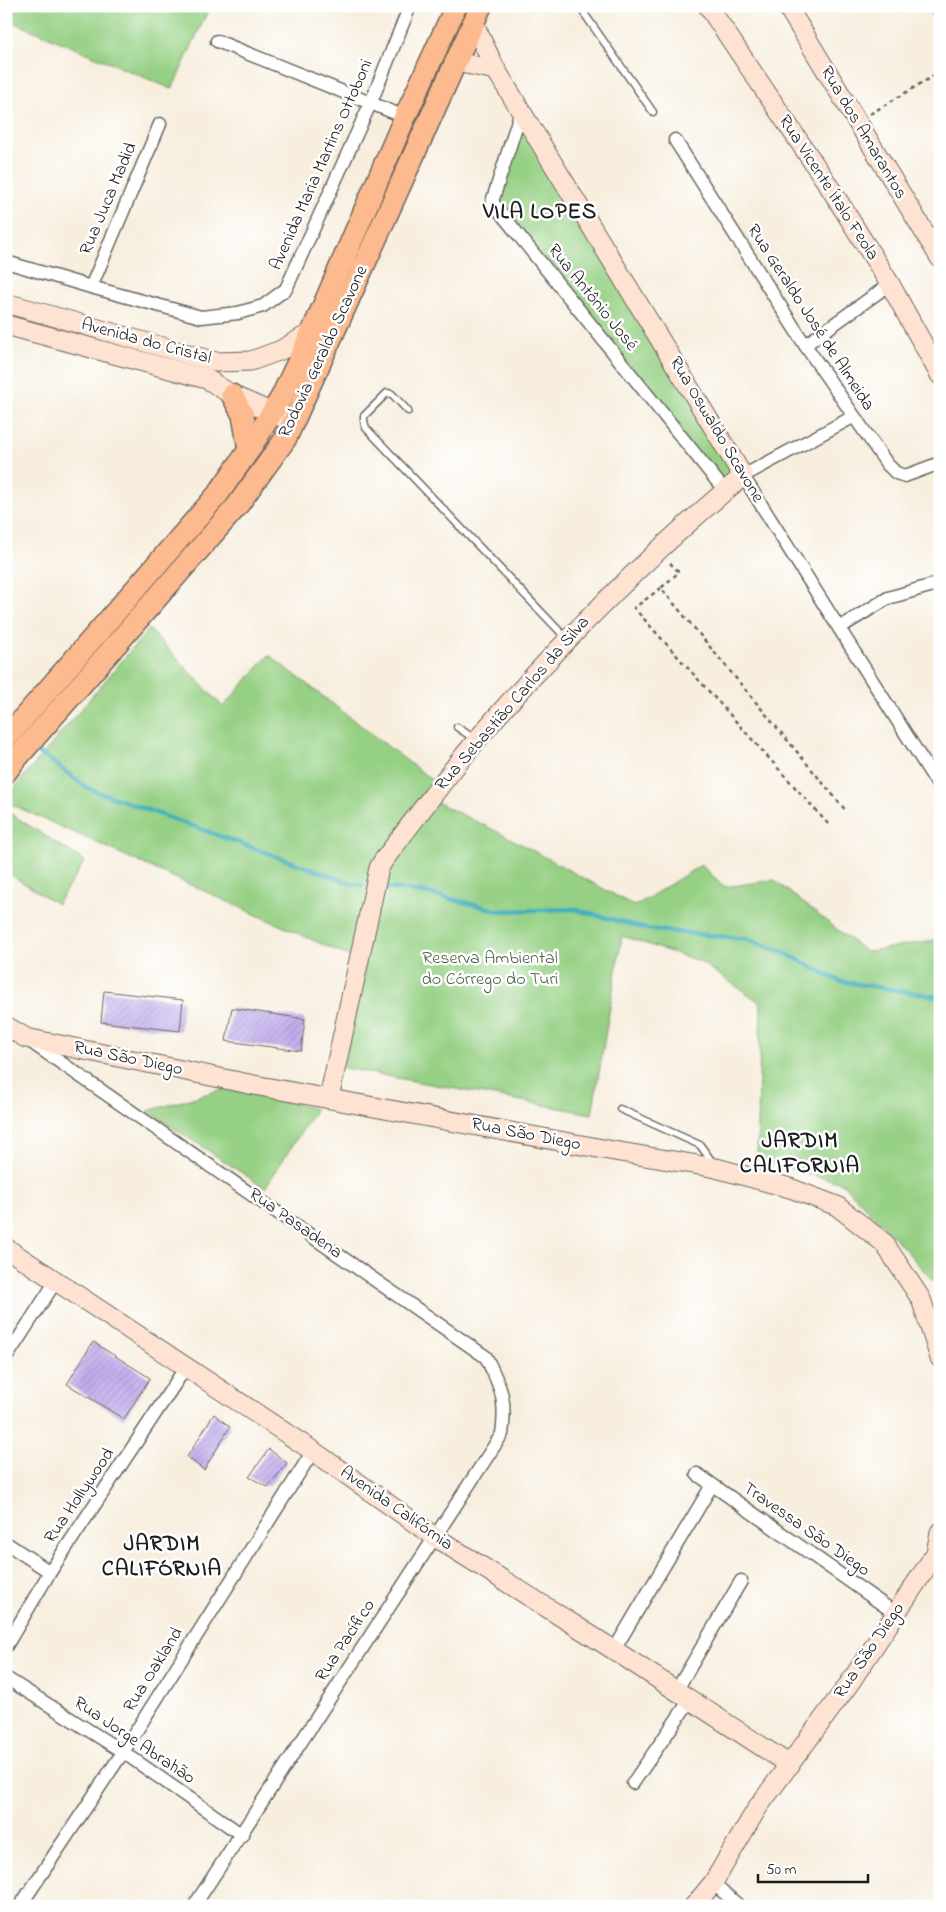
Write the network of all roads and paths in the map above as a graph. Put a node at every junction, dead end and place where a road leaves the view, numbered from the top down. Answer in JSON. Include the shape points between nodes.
{"nodes":[{"id":1,"x":410,"y":6,"type":"edge"},
{"id":2,"x":456,"y":6,"type":"edge"},
{"id":3,"x":579,"y":6,"type":"edge"},
{"id":4,"x":708,"y":6,"type":"edge"},
{"id":5,"x":787,"y":6,"type":"edge"},
{"id":6,"x":936,"y":6,"type":"edge"},
{"id":7,"x":940,"y":12,"type":"edge"},
{"id":8,"x":477,"y":15,"type":"edge"},
{"id":9,"x":217,"y":41,"type":"dead end"},
{"id":10,"x":456,"y":62,"type":"junction"},
{"id":11,"x":496,"y":70,"type":"junction"},
{"id":12,"x":940,"y":72,"type":"edge"},
{"id":13,"x":371,"y":102,"type":"junction"},
{"id":14,"x":521,"y":110,"type":"junction"},
{"id":15,"x":653,"y":112,"type":"dead end"},
{"id":16,"x":404,"y":117,"type":"junction"},
{"id":17,"x":856,"y":123,"type":"junction"},
{"id":18,"x":160,"y":124,"type":"dead end"},
{"id":19,"x":675,"y":140,"type":"dead end"},
{"id":20,"x":940,"y":258,"type":"edge"},
{"id":21,"x":6,"y":262,"type":"edge"},
{"id":22,"x":890,"y":284,"type":"junction"},
{"id":23,"x":91,"y":287,"type":"junction"},
{"id":24,"x":6,"y":303,"type":"edge"},
{"id":25,"x":6,"y":325,"type":"edge"},
{"id":26,"x":312,"y":332,"type":"junction"},
{"id":27,"x":805,"y":345,"type":"junction"},
{"id":28,"x":940,"y":375,"type":"edge"},
{"id":29,"x":232,"y":395,"type":"junction"},
{"id":30,"x":408,"y":412,"type":"dead end"},
{"id":31,"x":272,"y":413,"type":"junction"},
{"id":32,"x":853,"y":417,"type":"junction"},
{"id":33,"x":293,"y":422,"type":"junction"},
{"id":34,"x":249,"y":450,"type":"junction"},
{"id":35,"x":940,"y":463,"type":"edge"},
{"id":36,"x":743,"y":476,"type":"junction"},
{"id":37,"x":725,"y":491,"type":"junction"},
{"id":38,"x":658,"y":550,"type":"junction"},
{"id":39,"x":940,"y":583,"type":"edge"},
{"id":40,"x":661,"y":588,"type":"junction"},
{"id":41,"x":838,"y":628,"type":"junction"},
{"id":42,"x":567,"y":640,"type":"junction"},
{"id":43,"x":457,"y":727,"type":"dead end"},
{"id":44,"x":6,"y":738,"type":"edge"},
{"id":45,"x":477,"y":741,"type":"junction"},
{"id":46,"x":6,"y":772,"type":"edge"},
{"id":47,"x":940,"y":788,"type":"edge"},
{"id":48,"x":847,"y":812,"type":"dead end"},
{"id":49,"x":829,"y":825,"type":"dead end"},
{"id":50,"x":6,"y":1026,"type":"edge"},
{"id":51,"x":26,"y":1038,"type":"junction"},
{"id":52,"x":86,"y":1051,"type":"junction"},
{"id":53,"x":74,"y":1072,"type":"junction"},
{"id":54,"x":328,"y":1098,"type":"junction"},
{"id":55,"x":620,"y":1109,"type":"dead end"},
{"id":56,"x":716,"y":1168,"type":"junction"},
{"id":57,"x":6,"y":1248,"type":"edge"},
{"id":58,"x":56,"y":1281,"type":"junction"},
{"id":59,"x":6,"y":1358,"type":"edge"},
{"id":60,"x":940,"y":1358,"type":"edge"},
{"id":61,"x":186,"y":1367,"type":"junction"},
{"id":62,"x":502,"y":1389,"type":"joint"},
{"id":63,"x":313,"y":1451,"type":"junction"},
{"id":64,"x":697,"y":1474,"type":"dead end"},
{"id":65,"x":712,"y":1485,"type":"junction"},
{"id":66,"x":940,"y":1532,"type":"edge"},
{"id":67,"x":435,"y":1537,"type":"junction"},
{"id":68,"x":6,"y":1543,"type":"edge"},
{"id":69,"x":938,"y":1551,"type":"edge"},
{"id":70,"x":50,"y":1572,"type":"junction"},
{"id":71,"x":741,"y":1581,"type":"dead end"},
{"id":72,"x":895,"y":1613,"type":"junction"},
{"id":73,"x":6,"y":1646,"type":"edge"},
{"id":74,"x":614,"y":1650,"type":"junction"},
{"id":75,"x":6,"y":1678,"type":"edge"},
{"id":76,"x":683,"y":1695,"type":"junction"},
{"id":77,"x":123,"y":1752,"type":"junction"},
{"id":78,"x":790,"y":1765,"type":"junction"},
{"id":79,"x":633,"y":1783,"type":"dead end"},
{"id":80,"x":242,"y":1835,"type":"junction"},
{"id":81,"x":713,"y":1883,"type":"junction"},
{"id":82,"x":20,"y":1906,"type":"edge"},
{"id":83,"x":194,"y":1906,"type":"edge"},
{"id":84,"x":694,"y":1906,"type":"edge"},
{"id":85,"x":739,"y":1906,"type":"edge"}],
"edges":[{"from":1,"to":13,"type":"street","name":"Avenida Maria Martins Ottoboni"},
{"from":2,"to":16,"type":"main road","name":"Rodovia Geraldo Scavone"},
{"from":3,"to":15,"type":"lane"},
{"from":4,"to":22,"type":"street","name":"Rua Vicente Ítalo Feola"},
{"from":5,"to":17,"type":"street","name":"Rua dos Amarantos"},
{"from":6,"to":7,"type":"street"},
{"from":8,"to":10,"type":"main road","name":"Rodovia Geraldo Scavone"},
{"from":8,"to":11,"type":"street","name":"Rua Oswaldo Scavone"},
{"from":9,"to":13,"type":"street"},
{"from":10,"to":11,"type":"street"},
{"from":10,"to":33,"type":"main road","name":"Rodovia Geraldo Scavone"},
{"from":11,"to":14,"type":"street","name":"Rua Oswaldo Scavone"},
{"from":12,"to":17,"type":"path"},
{"from":13,"to":16,"type":"street"},
{"from":13,"to":23,"type":"street","name":"Avenida Maria Martins Ottoboni","via":[[286,289],[263,306],[238,313],[201,317]]},
{"from":14,"to":36,"type":"street","name":"Rua Oswaldo Scavone"},
{"from":14,"to":37,"type":"street","name":"Rua Antônio José","via":[[492,202]]},
{"from":16,"to":26,"type":"main road","name":"Rodovia Geraldo Scavone"},
{"from":17,"to":20,"type":"street","name":"Rua dos Amarantos"},
{"from":18,"to":23,"type":"street","name":"Rua Juca Madid"},
{"from":19,"to":27,"type":"street","name":"Rua Geraldo José de Almeida"},
{"from":21,"to":23,"type":"street","name":"Avenida Maria Martins Ottoboni"},
{"from":22,"to":27,"type":"street"},
{"from":22,"to":28,"type":"street","name":"Rua Vicente Ítalo Feola"},
{"from":24,"to":26,"type":"street","name":"Avenida do Cristal","via":[[216,362],[251,361],[281,350]]},
{"from":25,"to":29,"type":"street","name":"Avenida do Cristal","via":[[207,380]]},
{"from":26,"to":31,"type":"main road","name":"Rodovia Geraldo Scavone"},
{"from":27,"to":32,"type":"street","name":"Rua Geraldo José de Almeida"},
{"from":29,"to":31,"type":"street","name":"Avenida do Cristal"},
{"from":29,"to":34,"type":"main road","via":[[244,415]]},
{"from":30,"to":42,"type":"lane","via":[[392,394],[387,393],[364,416],[366,428]]},
{"from":31,"to":33,"type":"street","name":"Avenida do Cristal"},
{"from":31,"to":34,"type":"main road","name":"Rodovia Geraldo Scavone"},
{"from":32,"to":35,"type":"street","name":"Rua Geraldo José de Almeida","via":[[896,473],[905,476]]},
{"from":32,"to":36,"type":"street","name":"Rua Sebastião Carlos da Silva"},
{"from":33,"to":46,"type":"main road","name":"Rodovia Geraldo Scavone","via":[[286,438],[237,506]]},
{"from":34,"to":44,"type":"main road","name":"Rodovia Geraldo Scavone","via":[[218,494]]},
{"from":36,"to":37,"type":"street","name":"Rua Sebastião Carlos da Silva"},
{"from":36,"to":41,"type":"street","name":"Rua Oswaldo Scavone"},
{"from":37,"to":38,"type":"street","name":"Rua Sebastião Carlos da Silva"},
{"from":38,"to":40,"type":"path","via":[[679,572]]},
{"from":38,"to":42,"type":"street","name":"Rua Sebastião Carlos da Silva"},
{"from":39,"to":41,"type":"street","via":[[888,598]]},
{"from":40,"to":48,"type":"path"},
{"from":40,"to":49,"type":"path","via":[[634,608]]},
{"from":41,"to":47,"type":"street","name":"Rua Oswaldo Scavone"},
{"from":42,"to":45,"type":"street","name":"Rua Sebastião Carlos da Silva"},
{"from":43,"to":45,"type":"lane"},
{"from":45,"to":54,"type":"street","name":"Rua Sebastião Carlos da Silva","via":[[379,868]]},
{"from":50,"to":51,"type":"street","name":"Rua Pasadena"},
{"from":51,"to":52,"type":"street","name":"Rua São Diego"},
{"from":51,"to":53,"type":"street","name":"Rua Pasadena"},
{"from":52,"to":53,"type":"street","via":[[77,1058]]},
{"from":52,"to":54,"type":"street","name":"Rua São Diego"},
{"from":53,"to":62,"type":"street","name":"Rua Pasadena","via":[[486,1357]]},
{"from":54,"to":56,"type":"street","name":"Rua São Diego"},
{"from":55,"to":56,"type":"lane","via":[[700,1145]]},
{"from":56,"to":60,"type":"street","name":"Rua São Diego","via":[[790,1188],[837,1206],[884,1243],[921,1299]]},
{"from":57,"to":58,"type":"street","name":"Avenida Califórnia"},
{"from":58,"to":59,"type":"street"},
{"from":58,"to":61,"type":"street","name":"Avenida Califórnia"},
{"from":61,"to":63,"type":"street","name":"Avenida Califórnia"},
{"from":61,"to":70,"type":"street","name":"Rua Hollywood"},
{"from":62,"to":67,"type":"street","name":"Rua Pacífico","via":[[505,1414],[502,1434]]},
{"from":63,"to":67,"type":"street","name":"Avenida Califórnia"},
{"from":63,"to":77,"type":"street","name":"Rua Oakland"},
{"from":64,"to":65,"type":"street","name":"Travessa São Diego"},
{"from":65,"to":72,"type":"street","name":"Travessa São Diego"},
{"from":65,"to":74,"type":"street"},
{"from":66,"to":69,"type":"street","name":"Rua São Diego"},
{"from":67,"to":74,"type":"street","name":"Avenida Califórnia"},
{"from":67,"to":80,"type":"street","name":"Rua Pacífico"},
{"from":68,"to":70,"type":"street"},
{"from":69,"to":72,"type":"street","name":"Rua São Diego"},
{"from":70,"to":73,"type":"street","name":"Rua Hollywood"},
{"from":71,"to":76,"type":"street"},
{"from":72,"to":78,"type":"street","name":"Rua São Diego","via":[[849,1684]]},
{"from":74,"to":76,"type":"street","name":"Avenida Califórnia"},
{"from":75,"to":77,"type":"street","name":"Rua Jorge Abrahão"},
{"from":76,"to":78,"type":"street","name":"Avenida Califórnia"},
{"from":76,"to":79,"type":"street"},
{"from":77,"to":80,"type":"street","name":"Rua Jorge Abrahão"},
{"from":77,"to":82,"type":"street","name":"Rua Oakland"},
{"from":78,"to":81,"type":"street","name":"Rua São Diego","via":[[758,1807]]},
{"from":80,"to":83,"type":"street","name":"Rua Pacífico"},
{"from":81,"to":84,"type":"street","name":"Rua São Diego"},
{"from":81,"to":85,"type":"street"}]}
